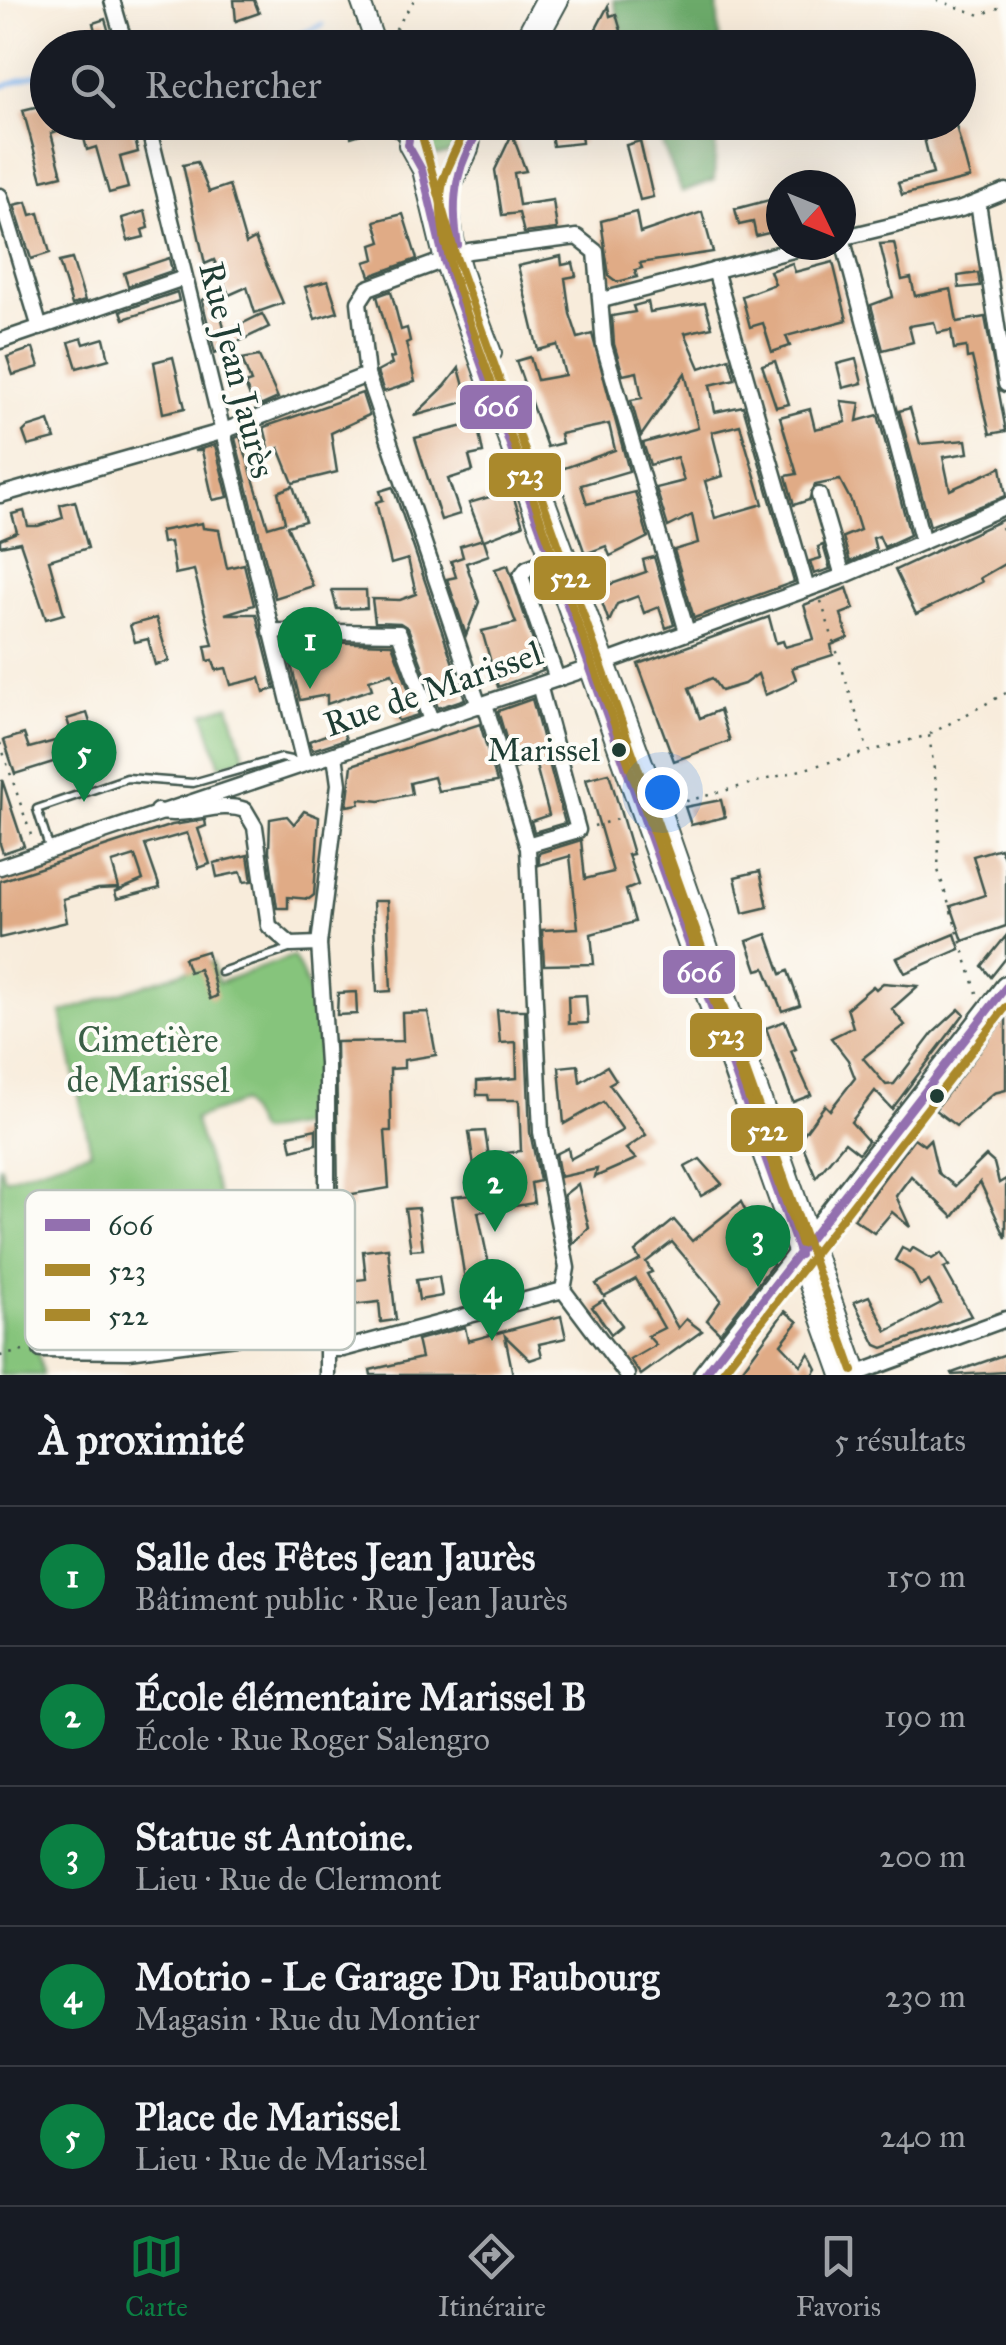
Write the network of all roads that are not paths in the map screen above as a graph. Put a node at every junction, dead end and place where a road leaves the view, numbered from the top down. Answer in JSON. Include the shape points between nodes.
{"nodes":[{"id":1,"x":112,"y":0,"type":"edge"},
{"id":2,"x":360,"y":0,"type":"edge"},
{"id":3,"x":545,"y":0,"type":"edge"},
{"id":4,"x":559,"y":0,"type":"edge"},
{"id":5,"x":121,"y":30,"type":"edge"},
{"id":6,"x":372,"y":30,"type":"edge"},
{"id":7,"x":529,"y":30,"type":"edge"},
{"id":8,"x":543,"y":30,"type":"edge"},
{"id":9,"x":151,"y":140,"type":"edge"},
{"id":10,"x":412,"y":140,"type":"edge"},
{"id":11,"x":468,"y":140,"type":"edge"},
{"id":12,"x":419,"y":163,"type":"junction"},
{"id":13,"x":460,"y":165,"type":"junction"},
{"id":14,"x":1006,"y":191,"type":"edge"},
{"id":15,"x":0,"y":196,"type":"edge"},
{"id":16,"x":978,"y":203,"type":"junction"},
{"id":17,"x":856,"y":233,"type":"edge"},
{"id":18,"x":766,"y":257,"type":"edge"},
{"id":19,"x":452,"y":258,"type":"junction"},
{"id":20,"x":847,"y":260,"type":"edge"},
{"id":21,"x":715,"y":270,"type":"junction"},
{"id":22,"x":184,"y":278,"type":"junction"},
{"id":23,"x":602,"y":300,"type":"junction"},
{"id":24,"x":40,"y":328,"type":"junction"},
{"id":25,"x":0,"y":341,"type":"edge"},
{"id":26,"x":367,"y":375,"type":"junction"},
{"id":27,"x":1006,"y":384,"type":"edge"},
{"id":28,"x":222,"y":432,"type":"junction"},
{"id":29,"x":0,"y":495,"type":"edge"},
{"id":30,"x":819,"y":495,"type":"dead end"},
{"id":31,"x":1006,"y":506,"type":"edge"},
{"id":32,"x":924,"y":542,"type":"junction"},
{"id":33,"x":558,"y":556,"type":"junction"},
{"id":34,"x":843,"y":576,"type":"junction"},
{"id":35,"x":812,"y":587,"type":"junction"},
{"id":36,"x":270,"y":631,"type":"junction"},
{"id":37,"x":687,"y":632,"type":"junction"},
{"id":38,"x":600,"y":664,"type":"junction"},
{"id":39,"x":557,"y":679,"type":"junction"},
{"id":40,"x":539,"y":685,"type":"junction"},
{"id":41,"x":482,"y":705,"type":"junction"},
{"id":42,"x":432,"y":723,"type":"junction"},
{"id":43,"x":336,"y":756,"type":"junction"},
{"id":44,"x":304,"y":763,"type":"junction"},
{"id":45,"x":156,"y":811,"type":"junction"},
{"id":46,"x":527,"y":844,"type":"junction"},
{"id":47,"x":43,"y":851,"type":"junction"},
{"id":48,"x":0,"y":867,"type":"edge"},
{"id":49,"x":319,"y":944,"type":"junction"},
{"id":50,"x":298,"y":946,"type":"junction"},
{"id":51,"x":221,"y":972,"type":"dead end"},
{"id":52,"x":1006,"y":987,"type":"edge"},
{"id":53,"x":327,"y":1190,"type":"edge"},
{"id":54,"x":806,"y":1247,"type":"junction"},
{"id":55,"x":563,"y":1290,"type":"junction"},
{"id":56,"x":1006,"y":1319,"type":"edge"},
{"id":57,"x":355,"y":1346,"type":"edge"},
{"id":58,"x":41,"y":1350,"type":"road end"},
{"id":59,"x":130,"y":1350,"type":"edge"},
{"id":60,"x":716,"y":1370,"type":"edge"},
{"id":61,"x":627,"y":1375,"type":"edge"},
{"id":62,"x":852,"y":1375,"type":"edge"}],
"edges":[{"from":1,"to":5,"type":"street"},
{"from":2,"to":6,"type":"street"},
{"from":3,"to":7,"type":"street"},
{"from":4,"to":8,"type":"street"},
{"from":9,"to":22,"type":"street","name":"Rue Jean Jaurès"},
{"from":10,"to":12,"type":"street"},
{"from":11,"to":13,"type":"street"},
{"from":12,"to":13,"type":"street","via":[[442,171]]},
{"from":12,"to":19,"type":"street"},
{"from":13,"to":19,"type":"street","via":[[451,207]]},
{"from":14,"to":16,"type":"street"},
{"from":15,"to":24,"type":"street"},
{"from":16,"to":17,"type":"street"},
{"from":16,"to":27,"type":"street"},
{"from":18,"to":21,"type":"street"},
{"from":19,"to":23,"type":"street","via":[[571,236],[596,252]]},
{"from":19,"to":26,"type":"street","via":[[361,295]]},
{"from":19,"to":33,"type":"street"},
{"from":20,"to":32,"type":"street"},
{"from":21,"to":23,"type":"street"},
{"from":21,"to":35,"type":"street"},
{"from":22,"to":24,"type":"street"},
{"from":22,"to":28,"type":"street","name":"Rue Jean Jaurès"},
{"from":23,"to":37,"type":"street","via":[[604,346]]},
{"from":24,"to":25,"type":"street"},
{"from":26,"to":28,"type":"street"},
{"from":26,"to":41,"type":"street"},
{"from":28,"to":29,"type":"street"},
{"from":28,"to":36,"type":"street","name":"Rue Jean Jaurès"},
{"from":30,"to":34,"type":"street"},
{"from":31,"to":32,"type":"street","name":"Rue de Marissel"},
{"from":32,"to":34,"type":"street","name":"Rue de Marissel"},
{"from":33,"to":38,"type":"street"},
{"from":33,"to":39,"type":"street","via":[[527,568],[521,580]]},
{"from":34,"to":35,"type":"street","name":"Rue de Marissel"},
{"from":35,"to":37,"type":"street","name":"Rue de Marissel"},
{"from":36,"to":42,"type":"street","via":[[399,633]]},
{"from":36,"to":44,"type":"street","name":"Rue Jean Jaurès"},
{"from":37,"to":38,"type":"street","name":"Rue de Marissel"},
{"from":38,"to":39,"type":"street","name":"Rue de Marissel"},
{"from":38,"to":54,"type":"street"},
{"from":39,"to":40,"type":"street","name":"Rue de Marissel"},
{"from":40,"to":41,"type":"street","name":"Rue de Marissel"},
{"from":40,"to":46,"type":"street","via":[[578,830]]},
{"from":41,"to":42,"type":"street","name":"Rue de Marissel"},
{"from":41,"to":46,"type":"street"},
{"from":42,"to":43,"type":"street","name":"Rue de Marissel"},
{"from":43,"to":44,"type":"street","name":"Rue de Marissel"},
{"from":43,"to":49,"type":"street","via":[[340,784]]},
{"from":44,"to":45,"type":"street","name":"Rue de Marissel"},
{"from":44,"to":47,"type":"lane","via":[[280,758],[193,783],[127,778],[36,809]]},
{"from":45,"to":47,"type":"street","name":"Rue de Marissel"},
{"from":45,"to":50,"type":"street","name":"Rue de Marissel","via":[[178,816],[236,807],[253,819],[269,926]]},
{"from":46,"to":55,"type":"street","via":[[540,1118],[567,1268]]},
{"from":47,"to":48,"type":"street","name":"Rue de Marissel"},
{"from":49,"to":50,"type":"street"},
{"from":49,"to":53,"type":"street","via":[[327,1036]]},
{"from":50,"to":51,"type":"lane"},
{"from":52,"to":54,"type":"main road"},
{"from":54,"to":60,"type":"main road"},
{"from":54,"to":62,"type":"street"},
{"from":55,"to":57,"type":"street"},
{"from":55,"to":61,"type":"street"},
{"from":56,"to":62,"type":"street"},
{"from":58,"to":59,"type":"street"}]}
